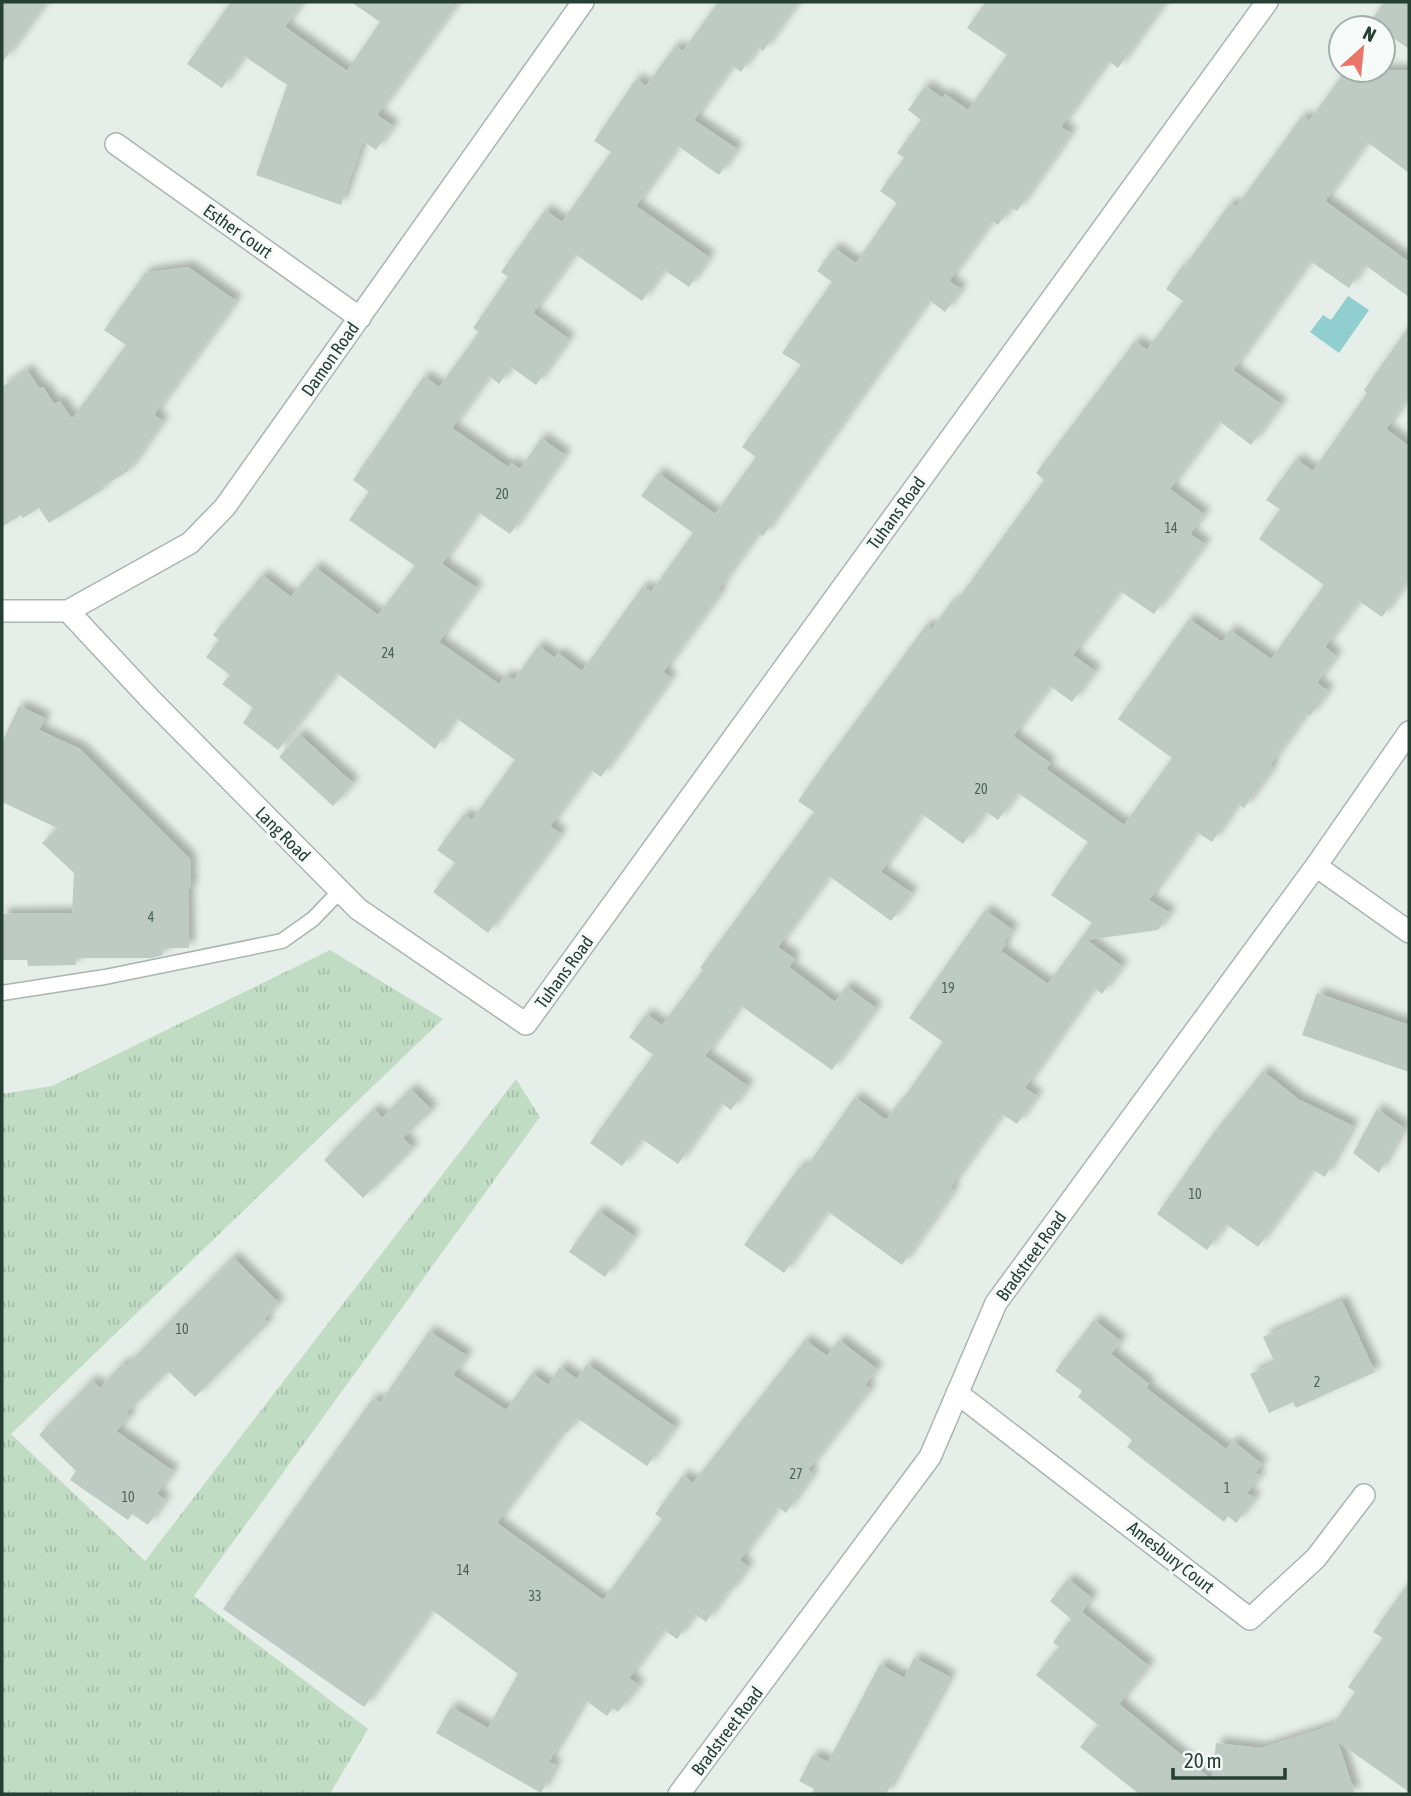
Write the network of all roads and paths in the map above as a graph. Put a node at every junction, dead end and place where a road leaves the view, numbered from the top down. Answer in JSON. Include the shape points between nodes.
{"nodes":[{"id":1,"x":583,"y":2,"type":"edge"},
{"id":2,"x":1267,"y":2,"type":"edge"},
{"id":3,"x":116,"y":145,"type":"dead end"},
{"id":4,"x":360,"y":318,"type":"junction"},
{"id":5,"x":2,"y":611,"type":"edge"},
{"id":6,"x":68,"y":611,"type":"junction"},
{"id":7,"x":1409,"y":732,"type":"edge"},
{"id":8,"x":1316,"y":866,"type":"junction"},
{"id":9,"x":340,"y":891,"type":"junction"},
{"id":10,"x":1409,"y":932,"type":"edge"},
{"id":11,"x":2,"y":993,"type":"edge"},
{"id":12,"x":526,"y":1024,"type":"joint"},
{"id":13,"x":957,"y":1392,"type":"junction"},
{"id":14,"x":1364,"y":1495,"type":"dead end"},
{"id":15,"x":679,"y":1794,"type":"edge"}],
"edges":[{"from":1,"to":4,"type":"street","name":"Damon Road"},
{"from":2,"to":12,"type":"street","name":"Tuhans Road"},
{"from":3,"to":4,"type":"street","name":"Esther Court"},
{"from":4,"to":6,"type":"street","name":"Damon Road","via":[[225,507],[199,534]]},
{"from":5,"to":6,"type":"street","name":"Damon Road"},
{"from":6,"to":9,"type":"street","name":"Lang Road"},
{"from":7,"to":8,"type":"street","name":"Bradstreet Road"},
{"from":8,"to":10,"type":"street"},
{"from":8,"to":13,"type":"street","name":"Bradstreet Road","via":[[996,1303]]},
{"from":9,"to":11,"type":"lane","via":[[313,919],[282,941]]},
{"from":9,"to":12,"type":"street","name":"Lang Road","via":[[358,909]]},
{"from":13,"to":14,"type":"street","name":"Amesbury Court","via":[[1250,1619],[1316,1558]]},
{"from":13,"to":15,"type":"street","name":"Bradstreet Road","via":[[930,1457]]}]}
